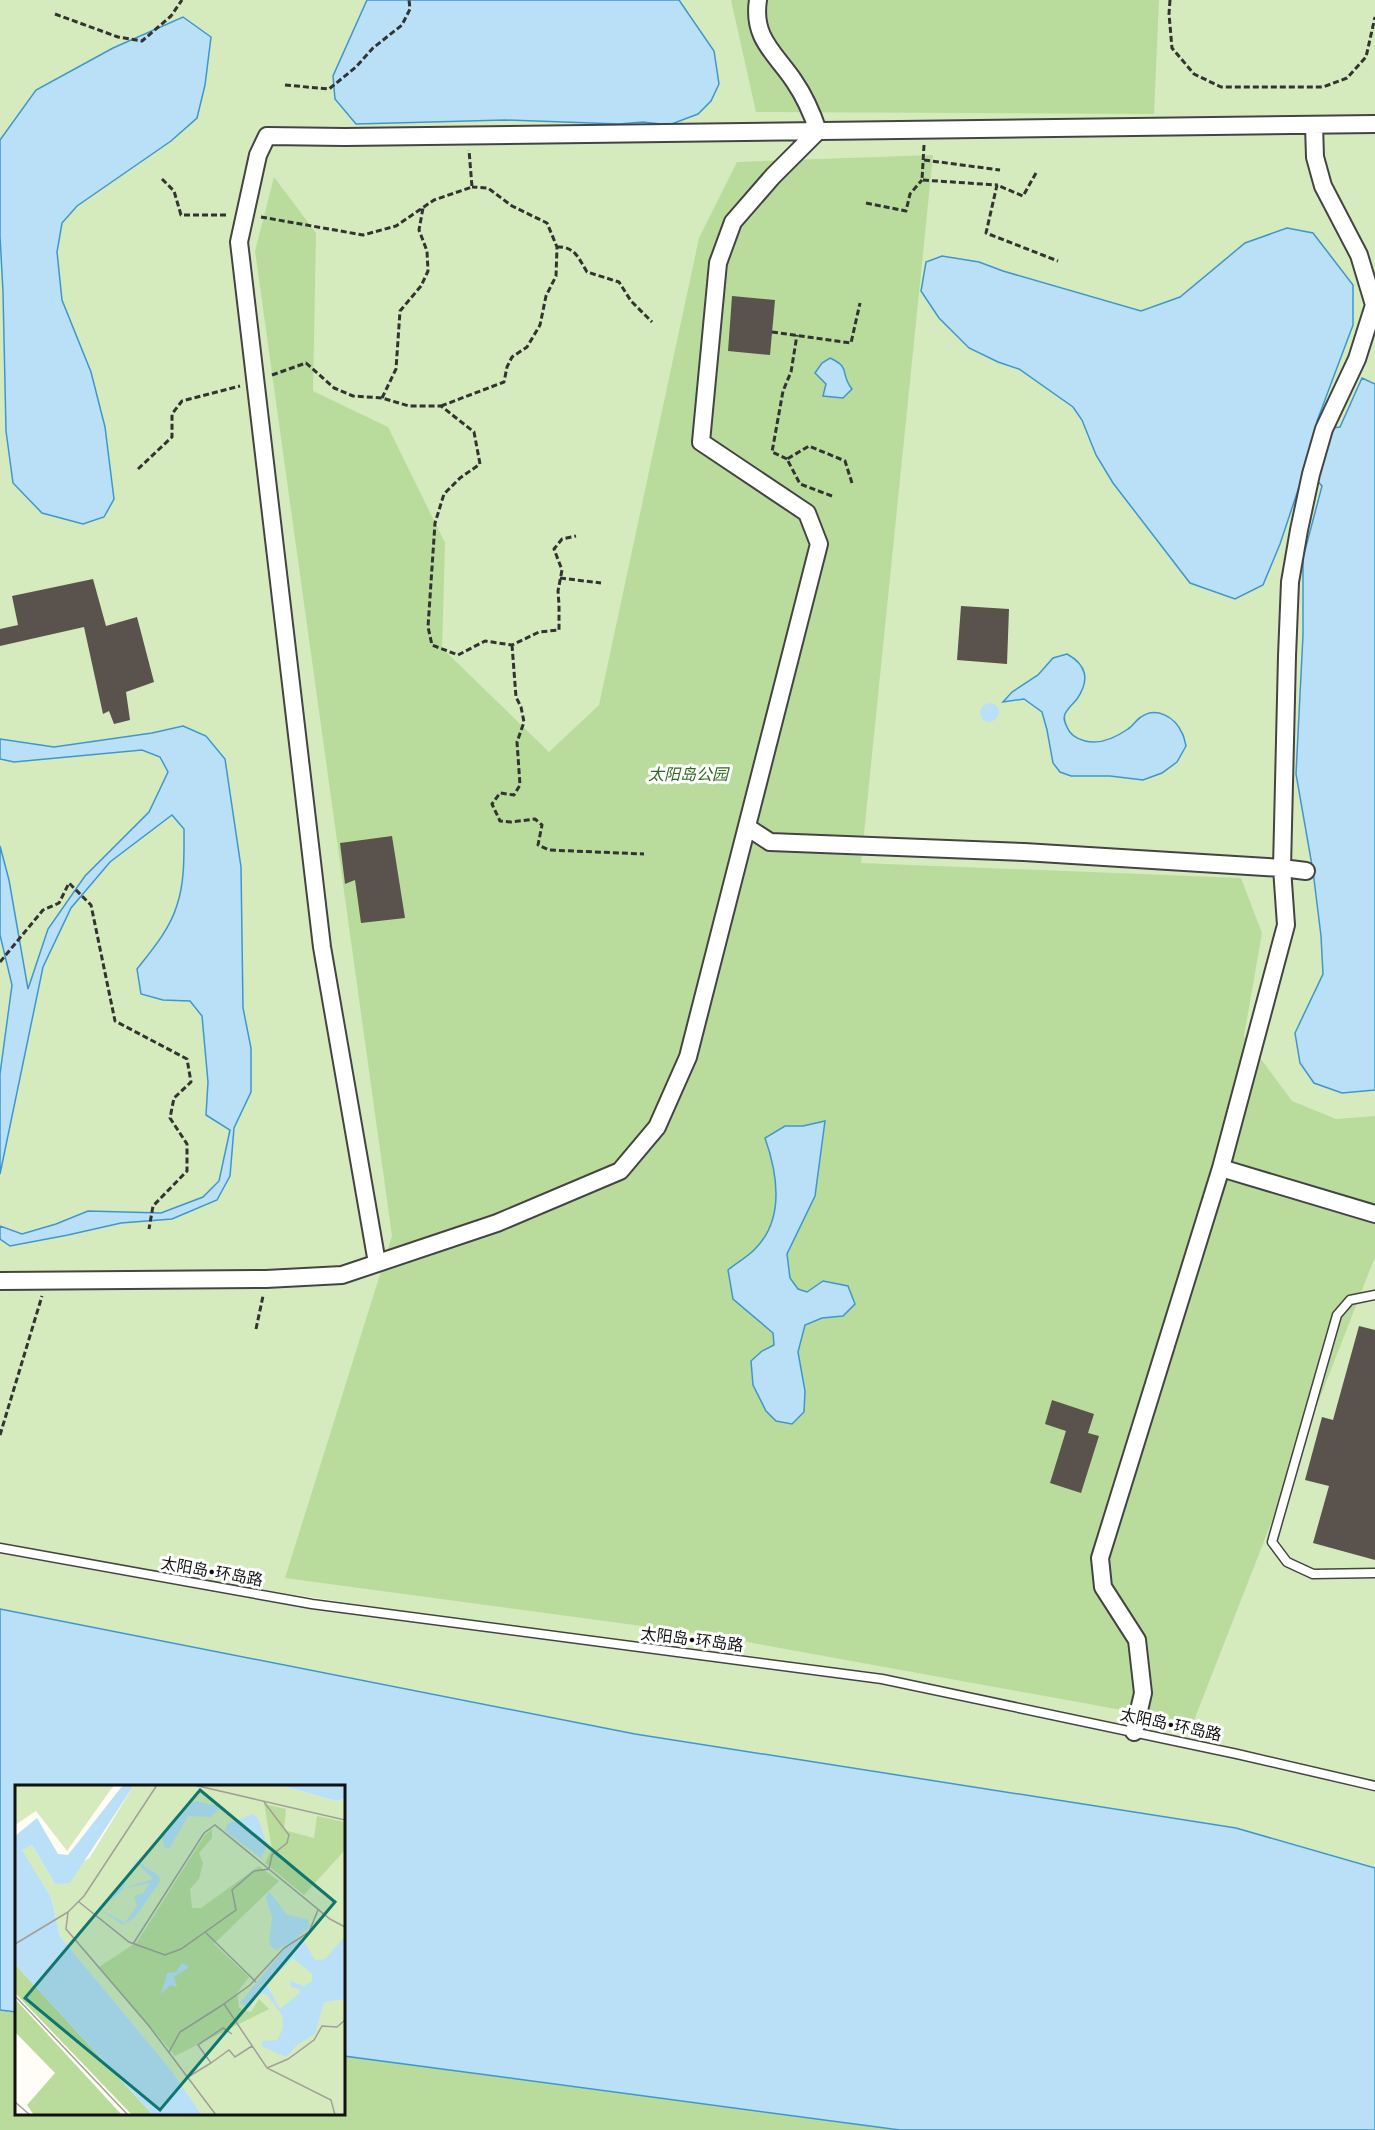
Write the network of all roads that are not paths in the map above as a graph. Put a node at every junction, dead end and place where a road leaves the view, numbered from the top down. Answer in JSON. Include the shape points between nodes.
{"nodes":[{"id":1,"x":758,"y":0,"type":"edge"},
{"id":2,"x":1375,"y":124,"type":"edge"},
{"id":3,"x":1314,"y":125,"type":"junction"},
{"id":4,"x":818,"y":131,"type":"junction"},
{"id":5,"x":747,"y":827,"type":"junction"},
{"id":6,"x":1282,"y":868,"type":"junction"},
{"id":7,"x":1306,"y":872,"type":"dead end"},
{"id":8,"x":1221,"y":1168,"type":"junction"},
{"id":9,"x":1375,"y":1214,"type":"edge"},
{"id":10,"x":377,"y":1263,"type":"junction"},
{"id":11,"x":0,"y":1281,"type":"edge"},
{"id":12,"x":1375,"y":1295,"type":"edge"},
{"id":13,"x":0,"y":1548,"type":"edge"},
{"id":14,"x":1375,"y":1573,"type":"edge"},
{"id":15,"x":1134,"y":1732,"type":"junction"},
{"id":16,"x":1375,"y":1786,"type":"edge"}],
"edges":[{"from":1,"to":4,"type":"street","via":[[759,30],[766,46],[807,102]]},
{"from":2,"to":3,"type":"street"},
{"from":3,"to":4,"type":"street"},
{"from":3,"to":6,"type":"street","via":[[1315,157],[1323,186],[1359,255],[1374,305],[1358,359],[1324,429],[1290,582]]},
{"from":4,"to":5,"type":"street","via":[[733,222],[718,264],[701,442],[807,513],[819,544]]},
{"from":4,"to":10,"type":"street","via":[[267,136],[258,155],[239,242],[322,947]]},
{"from":5,"to":6,"type":"street","via":[[770,842]]},
{"from":5,"to":10,"type":"street","via":[[688,1058],[657,1127],[620,1171],[525,1212]]},
{"from":6,"to":7,"type":"street"},
{"from":6,"to":8,"type":"street","via":[[1286,925]]},
{"from":8,"to":9,"type":"street"},
{"from":8,"to":15,"type":"street","via":[[1100,1558],[1103,1587],[1137,1640],[1143,1693]]},
{"from":10,"to":11,"type":"street","via":[[342,1275],[266,1280]]},
{"from":12,"to":14,"type":"lane","via":[[1350,1300],[1337,1315],[1272,1542],[1287,1562],[1313,1574]]},
{"from":13,"to":15,"type":"lane","name":"太阳岛•环岛路","via":[[312,1604],[882,1679]]},
{"from":15,"to":16,"type":"lane","name":"太阳岛•环岛路"}]}
